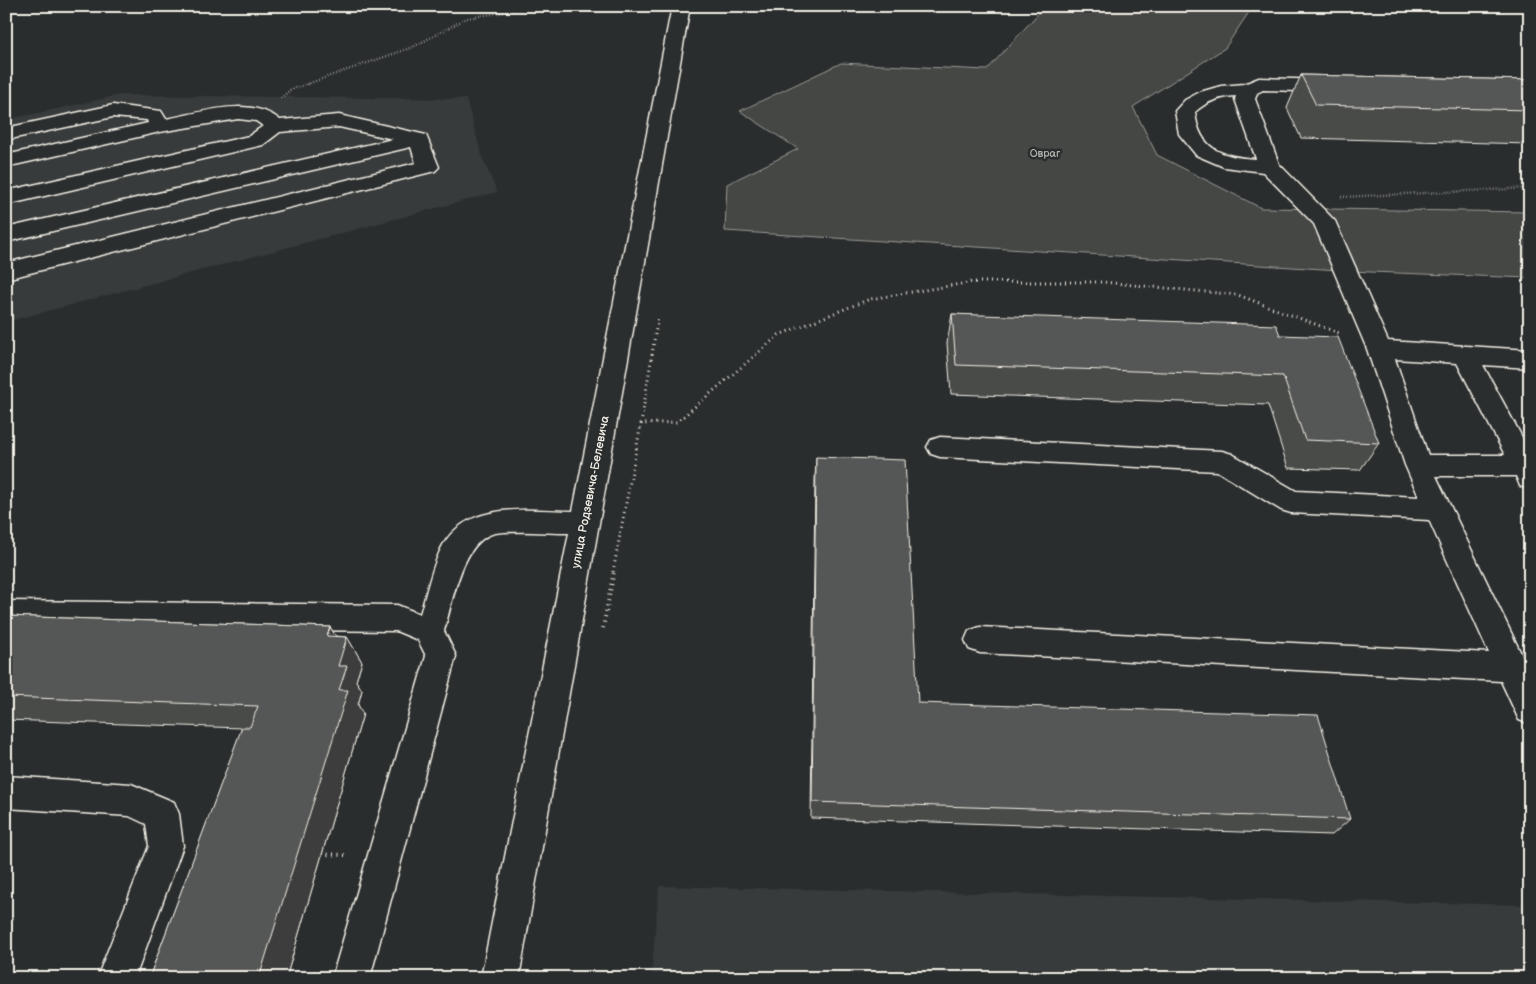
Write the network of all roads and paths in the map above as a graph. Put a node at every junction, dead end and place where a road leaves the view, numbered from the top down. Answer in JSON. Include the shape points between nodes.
{"nodes":[{"id":1,"x":542,"y":6,"type":"edge"},
{"id":2,"x":681,"y":6,"type":"edge"},
{"id":3,"x":1356,"y":87,"type":"edge"},
{"id":4,"x":1248,"y":90,"type":"junction"},
{"id":5,"x":268,"y":120,"type":"junction"},
{"id":6,"x":160,"y":126,"type":"junction"},
{"id":7,"x":6,"y":134,"type":"edge"},
{"id":8,"x":419,"y":139,"type":"junction"},
{"id":9,"x":6,"y":161,"type":"edge"},
{"id":10,"x":1269,"y":166,"type":"junction"},
{"id":11,"x":1530,"y":188,"type":"edge"},
{"id":12,"x":6,"y":198,"type":"edge"},
{"id":13,"x":1302,"y":199,"type":"junction"},
{"id":14,"x":6,"y":234,"type":"edge"},
{"id":15,"x":6,"y":271,"type":"edge"},
{"id":16,"x":1379,"y":349,"type":"junction"},
{"id":17,"x":1466,"y":355,"type":"junction"},
{"id":18,"x":1530,"y":359,"type":"edge"},
{"id":19,"x":940,"y":447,"type":"dead end"},
{"id":20,"x":1418,"y":465,"type":"junction"},
{"id":21,"x":1528,"y":470,"type":"edge"},
{"id":22,"x":1439,"y":509,"type":"junction"},
{"id":23,"x":584,"y":522,"type":"junction"},
{"id":24,"x":6,"y":614,"type":"edge"},
{"id":25,"x":429,"y":631,"type":"junction"},
{"id":26,"x":602,"y":638,"type":"dead end"},
{"id":27,"x":980,"y":640,"type":"dead end"},
{"id":28,"x":1512,"y":668,"type":"junction"},
{"id":29,"x":1530,"y":710,"type":"edge"},
{"id":30,"x":6,"y":792,"type":"edge"},
{"id":31,"x":116,"y":978,"type":"edge"},
{"id":32,"x":351,"y":978,"type":"edge"},
{"id":33,"x":500,"y":978,"type":"edge"}],
"edges":[{"from":1,"to":5,"type":"path","via":[[467,18],[413,47],[290,90]]},
{"from":2,"to":23,"type":"street","name":"улица Родзевича-Белевича"},
{"from":3,"to":4,"type":"street","via":[[1259,84]]},
{"from":4,"to":10,"type":"street","via":[[1245,99]]},
{"from":4,"to":10,"type":"street","via":[[1218,91],[1196,100],[1185,111],[1188,132],[1196,145],[1219,158],[1238,165]]},
{"from":5,"to":6,"type":"street","via":[[238,113]]},
{"from":5,"to":8,"type":"street","via":[[339,121]]},
{"from":5,"to":12,"type":"street","via":[[256,141]]},
{"from":6,"to":7,"type":"street","via":[[154,115],[113,111]]},
{"from":6,"to":9,"type":"street"},
{"from":8,"to":14,"type":"street"},
{"from":8,"to":15,"type":"street","via":[[428,168]]},
{"from":10,"to":13,"type":"street"},
{"from":11,"to":13,"type":"path"},
{"from":13,"to":16,"type":"street","via":[[1324,221]]},
{"from":16,"to":17,"type":"street"},
{"from":16,"to":20,"type":"street"},
{"from":16,"to":26,"type":"path","via":[[1228,294],[1102,282],[973,282],[870,299],[779,335],[677,422],[641,424]]},
{"from":17,"to":18,"type":"street"},
{"from":17,"to":21,"type":"street"},
{"from":19,"to":22,"type":"street","via":[[1222,462],[1291,502]]},
{"from":20,"to":21,"type":"street"},
{"from":20,"to":22,"type":"street"},
{"from":22,"to":28,"type":"street"},
{"from":23,"to":25,"type":"street","via":[[493,522],[468,533],[454,552]]},
{"from":23,"to":33,"type":"street","name":"улица Родзевича-Белевича"},
{"from":24,"to":25,"type":"street","via":[[397,618]]},
{"from":25,"to":32,"type":"street","via":[[441,656]]},
{"from":27,"to":28,"type":"street"},
{"from":28,"to":29,"type":"street"},
{"from":30,"to":31,"type":"street","via":[[130,800],[162,814],[166,846]]}]}
